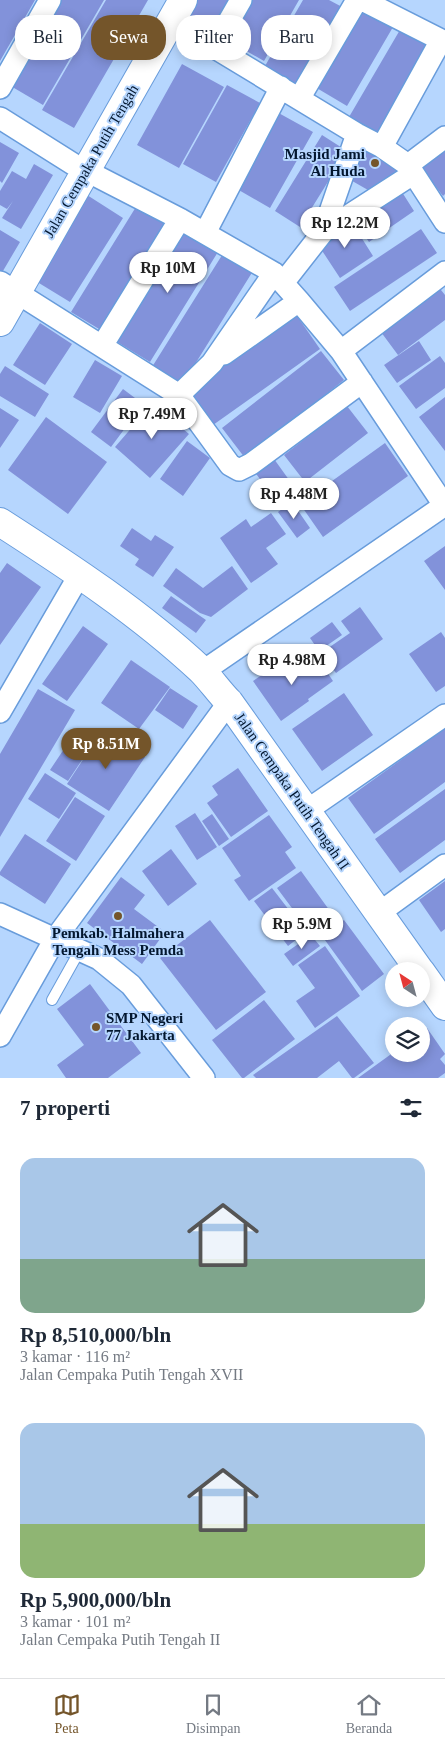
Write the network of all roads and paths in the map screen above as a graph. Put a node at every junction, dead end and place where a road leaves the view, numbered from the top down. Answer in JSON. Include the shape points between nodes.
{"nodes":[{"id":1,"x":50,"y":0,"type":"edge"},
{"id":2,"x":241,"y":0,"type":"edge"},
{"id":3,"x":357,"y":0,"type":"edge"},
{"id":4,"x":362,"y":0,"type":"edge"},
{"id":5,"x":176,"y":11,"type":"edge"},
{"id":6,"x":232,"y":15,"type":"edge"},
{"id":7,"x":443,"y":42,"type":"edge"},
{"id":8,"x":236,"y":60,"type":"edge"},
{"id":9,"x":281,"y":87,"type":"junction"},
{"id":10,"x":0,"y":88,"type":"edge"},
{"id":11,"x":299,"y":99,"type":"junction"},
{"id":12,"x":0,"y":118,"type":"edge"},
{"id":13,"x":357,"y":134,"type":"junction"},
{"id":14,"x":445,"y":137,"type":"edge"},
{"id":15,"x":382,"y":147,"type":"junction"},
{"id":16,"x":411,"y":170,"type":"junction"},
{"id":17,"x":86,"y":171,"type":"junction"},
{"id":18,"x":180,"y":219,"type":"junction"},
{"id":19,"x":445,"y":222,"type":"edge"},
{"id":20,"x":323,"y":232,"type":"junction"},
{"id":21,"x":205,"y":233,"type":"junction"},
{"id":22,"x":445,"y":272,"type":"edge"},
{"id":23,"x":278,"y":278,"type":"junction"},
{"id":24,"x":8,"y":287,"type":"edge"},
{"id":25,"x":299,"y":301,"type":"junction"},
{"id":26,"x":0,"y":322,"type":"edge"},
{"id":27,"x":102,"y":346,"type":"junction"},
{"id":28,"x":341,"y":351,"type":"junction"},
{"id":29,"x":212,"y":363,"type":"junction"},
{"id":30,"x":362,"y":382,"type":"junction"},
{"id":31,"x":179,"y":395,"type":"junction"},
{"id":32,"x":445,"y":505,"type":"edge"},
{"id":33,"x":0,"y":522,"type":"edge"},
{"id":34,"x":80,"y":574,"type":"junction"},
{"id":35,"x":202,"y":672,"type":"junction"},
{"id":36,"x":229,"y":702,"type":"junction"},
{"id":37,"x":0,"y":712,"type":"edge"},
{"id":38,"x":445,"y":715,"type":"edge"},
{"id":39,"x":306,"y":811,"type":"junction"},
{"id":40,"x":445,"y":865,"type":"edge"},
{"id":41,"x":379,"y":913,"type":"junction"},
{"id":42,"x":0,"y":914,"type":"edge"},
{"id":43,"x":54,"y":939,"type":"junction"},
{"id":44,"x":80,"y":950,"type":"junction"},
{"id":45,"x":414,"y":962,"type":"edge"},
{"id":46,"x":430,"y":985,"type":"edge"},
{"id":47,"x":52,"y":1000,"type":"dead end"},
{"id":48,"x":445,"y":1006,"type":"edge"},
{"id":49,"x":0,"y":1036,"type":"edge"},
{"id":50,"x":204,"y":1078,"type":"edge"}],
"edges":[{"from":1,"to":10,"type":"street"},
{"from":2,"to":6,"type":"street"},
{"from":3,"to":11,"type":"street"},
{"from":4,"to":7,"type":"street"},
{"from":5,"to":17,"type":"street","name":"Jalan Cempaka Putih Tengah"},
{"from":7,"to":15,"type":"street"},
{"from":8,"to":9,"type":"street"},
{"from":9,"to":11,"type":"street"},
{"from":9,"to":21,"type":"street"},
{"from":11,"to":13,"type":"street"},
{"from":12,"to":17,"type":"street"},
{"from":13,"to":15,"type":"street"},
{"from":13,"to":20,"type":"street"},
{"from":14,"to":16,"type":"street"},
{"from":15,"to":16,"type":"street"},
{"from":16,"to":19,"type":"street"},
{"from":16,"to":20,"type":"street"},
{"from":17,"to":18,"type":"street"},
{"from":17,"to":24,"type":"street","name":"Jalan Cempaka Putih Tengah"},
{"from":18,"to":21,"type":"street"},
{"from":18,"to":27,"type":"street"},
{"from":20,"to":23,"type":"street"},
{"from":21,"to":23,"type":"street"},
{"from":22,"to":28,"type":"street"},
{"from":23,"to":25,"type":"street"},
{"from":23,"to":29,"type":"street"},
{"from":24,"to":26,"type":"street","name":"Jalan Cempaka Putih Tengah"},
{"from":24,"to":27,"type":"street"},
{"from":25,"to":28,"type":"street"},
{"from":25,"to":29,"type":"street"},
{"from":27,"to":31,"type":"street"},
{"from":28,"to":30,"type":"street"},
{"from":29,"to":31,"type":"street"},
{"from":30,"to":31,"type":"street","via":[[239,470],[230,465]]},
{"from":30,"to":32,"type":"street"},
{"from":32,"to":35,"type":"street"},
{"from":33,"to":34,"type":"street","name":"Jalan Cempaka Putih Tengah II"},
{"from":34,"to":35,"type":"street","name":"Jalan Cempaka Putih Tengah II","via":[[163,637]]},
{"from":34,"to":37,"type":"street"},
{"from":35,"to":36,"type":"street","name":"Jalan Cempaka Putih Tengah II"},
{"from":36,"to":39,"type":"street","name":"Jalan Cempaka Putih Tengah II"},
{"from":36,"to":43,"type":"street"},
{"from":38,"to":39,"type":"street"},
{"from":39,"to":41,"type":"street","name":"Jalan Cempaka Putih Tengah II"},
{"from":40,"to":41,"type":"street"},
{"from":41,"to":45,"type":"street","name":"Jalan Cempaka Putih Tengah II"},
{"from":42,"to":43,"type":"street"},
{"from":43,"to":44,"type":"street"},
{"from":43,"to":49,"type":"street"},
{"from":44,"to":47,"type":"lane"},
{"from":44,"to":50,"type":"street","via":[[99,959],[131,985]]},
{"from":46,"to":48,"type":"street","name":"Jalan Cempaka Putih Tengah II"}]}
